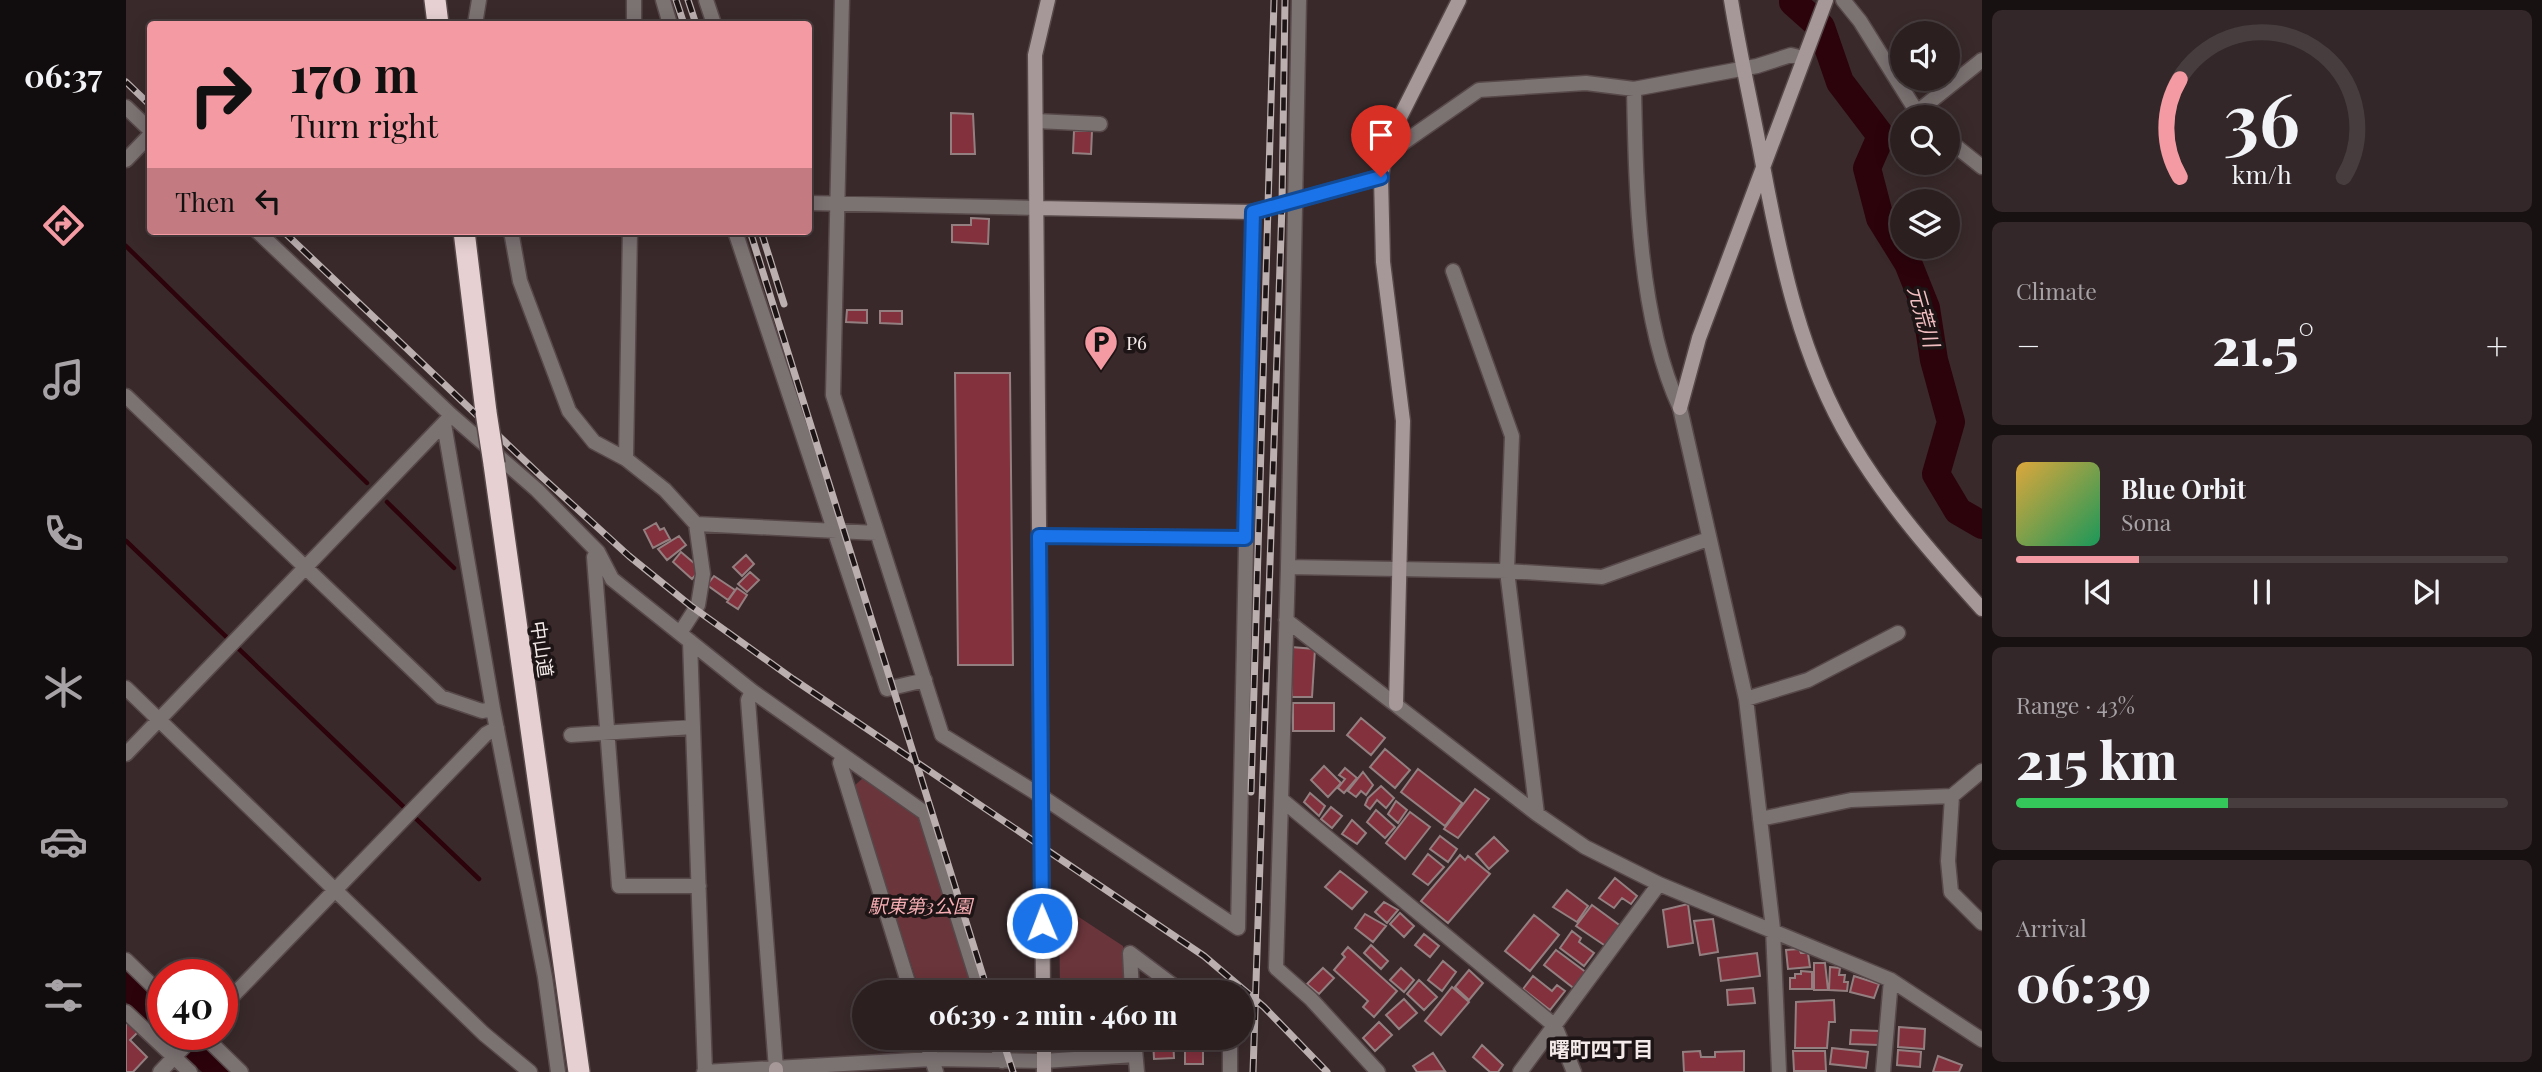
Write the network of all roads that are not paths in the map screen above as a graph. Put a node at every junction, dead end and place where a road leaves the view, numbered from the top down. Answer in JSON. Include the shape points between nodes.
{"nodes":[{"id":1,"x":435,"y":0,"type":"edge"},
{"id":2,"x":479,"y":0,"type":"edge"},
{"id":3,"x":634,"y":0,"type":"edge"},
{"id":4,"x":663,"y":0,"type":"edge"},
{"id":5,"x":706,"y":0,"type":"edge"},
{"id":6,"x":842,"y":0,"type":"edge"},
{"id":7,"x":1048,"y":0,"type":"edge"},
{"id":8,"x":1299,"y":0,"type":"edge"},
{"id":9,"x":1459,"y":0,"type":"edge"},
{"id":10,"x":1731,"y":0,"type":"edge"},
{"id":11,"x":1826,"y":0,"type":"edge"},
{"id":12,"x":1843,"y":0,"type":"edge"},
{"id":13,"x":438,"y":21,"type":"edge"},
{"id":14,"x":476,"y":21,"type":"edge"},
{"id":15,"x":634,"y":21,"type":"edge"},
{"id":16,"x":669,"y":21,"type":"edge"},
{"id":17,"x":713,"y":21,"type":"edge"},
{"id":18,"x":1803,"y":58,"type":"junction"},
{"id":19,"x":1982,"y":60,"type":"edge"},
{"id":20,"x":1742,"y":69,"type":"junction"},
{"id":21,"x":1634,"y":89,"type":"junction"},
{"id":22,"x":1912,"y":105,"type":"edge"},
{"id":23,"x":1930,"y":105,"type":"edge"},
{"id":24,"x":126,"y":107,"type":"edge"},
{"id":25,"x":1035,"y":121,"type":"junction"},
{"id":26,"x":1100,"y":124,"type":"dead end"},
{"id":27,"x":147,"y":130,"type":"edge"},
{"id":28,"x":147,"y":136,"type":"edge"},
{"id":29,"x":1960,"y":149,"type":"edge"},
{"id":30,"x":1386,"y":151,"type":"junction"},
{"id":31,"x":126,"y":160,"type":"edge"},
{"id":32,"x":1763,"y":164,"type":"junction"},
{"id":33,"x":1982,"y":167,"type":"edge"},
{"id":34,"x":1381,"y":177,"type":"junction"},
{"id":35,"x":1294,"y":202,"type":"junction"},
{"id":36,"x":812,"y":203,"type":"edge"},
{"id":37,"x":838,"y":203,"type":"junction"},
{"id":38,"x":1037,"y":208,"type":"junction"},
{"id":39,"x":1253,"y":212,"type":"junction"},
{"id":40,"x":261,"y":235,"type":"edge"},
{"id":41,"x":464,"y":235,"type":"edge"},
{"id":42,"x":511,"y":235,"type":"edge"},
{"id":43,"x":630,"y":235,"type":"edge"},
{"id":44,"x":736,"y":235,"type":"edge"},
{"id":45,"x":1453,"y":271,"type":"dead end"},
{"id":46,"x":126,"y":396,"type":"edge"},
{"id":47,"x":1680,"y":408,"type":"junction"},
{"id":48,"x":448,"y":419,"type":"junction"},
{"id":49,"x":625,"y":459,"type":"junction"},
{"id":50,"x":696,"y":523,"type":"junction"},
{"id":51,"x":834,"y":531,"type":"junction"},
{"id":52,"x":877,"y":533,"type":"junction"},
{"id":53,"x":1039,"y":536,"type":"junction"},
{"id":54,"x":1245,"y":538,"type":"junction"},
{"id":55,"x":1708,"y":539,"type":"junction"},
{"id":56,"x":598,"y":552,"type":"junction"},
{"id":57,"x":304,"y":566,"type":"junction"},
{"id":58,"x":1288,"y":567,"type":"junction"},
{"id":59,"x":1399,"y":569,"type":"junction"},
{"id":60,"x":1507,"y":571,"type":"junction"},
{"id":61,"x":1982,"y":607,"type":"edge"},
{"id":62,"x":1286,"y":620,"type":"junction"},
{"id":63,"x":1898,"y":633,"type":"dead end"},
{"id":64,"x":685,"y":637,"type":"junction"},
{"id":65,"x":925,"y":680,"type":"junction"},
{"id":66,"x":126,"y":688,"type":"edge"},
{"id":67,"x":752,"y":691,"type":"junction"},
{"id":68,"x":1746,"y":699,"type":"junction"},
{"id":69,"x":1396,"y":704,"type":"junction"},
{"id":70,"x":493,"y":709,"type":"junction"},
{"id":71,"x":159,"y":720,"type":"junction"},
{"id":72,"x":693,"y":727,"type":"junction"},
{"id":73,"x":497,"y":728,"type":"junction"},
{"id":74,"x":608,"y":733,"type":"junction"},
{"id":75,"x":571,"y":735,"type":"dead end"},
{"id":76,"x":126,"y":754,"type":"edge"},
{"id":77,"x":843,"y":757,"type":"junction"},
{"id":78,"x":1982,"y":771,"type":"edge"},
{"id":79,"x":1041,"y":796,"type":"junction"},
{"id":80,"x":1952,"y":796,"type":"junction"},
{"id":81,"x":1282,"y":800,"type":"junction"},
{"id":82,"x":1536,"y":814,"type":"junction"},
{"id":83,"x":1760,"y":819,"type":"junction"},
{"id":84,"x":1659,"y":884,"type":"junction"},
{"id":85,"x":699,"y":886,"type":"junction"},
{"id":86,"x":335,"y":890,"type":"junction"},
{"id":87,"x":1982,"y":923,"type":"edge"},
{"id":88,"x":1773,"y":929,"type":"junction"},
{"id":89,"x":126,"y":960,"type":"edge"},
{"id":90,"x":147,"y":980,"type":"edge"},
{"id":91,"x":907,"y":980,"type":"edge"},
{"id":92,"x":977,"y":980,"type":"edge"},
{"id":93,"x":1043,"y":980,"type":"edge"},
{"id":94,"x":1131,"y":980,"type":"edge"},
{"id":95,"x":1166,"y":980,"type":"edge"},
{"id":96,"x":1891,"y":980,"type":"junction"},
{"id":97,"x":238,"y":990,"type":"edge"},
{"id":98,"x":126,"y":1012,"type":"edge"},
{"id":99,"x":1555,"y":1026,"type":"junction"},
{"id":100,"x":1982,"y":1040,"type":"edge"},
{"id":101,"x":182,"y":1050,"type":"edge"},
{"id":102,"x":218,"y":1050,"type":"edge"},
{"id":103,"x":999,"y":1050,"type":"edge"},
{"id":104,"x":1135,"y":1050,"type":"edge"},
{"id":105,"x":1230,"y":1050,"type":"edge"},
{"id":106,"x":177,"y":1055,"type":"junction"},
{"id":107,"x":1135,"y":1055,"type":"junction"},
{"id":108,"x":1002,"y":1061,"type":"junction"},
{"id":109,"x":934,"y":1066,"type":"edge"},
{"id":110,"x":1044,"y":1066,"type":"edge"},
{"id":111,"x":776,"y":1070,"type":"edge"},
{"id":112,"x":160,"y":1072,"type":"edge"},
{"id":113,"x":190,"y":1072,"type":"edge"},
{"id":114,"x":241,"y":1072,"type":"edge"},
{"id":115,"x":530,"y":1072,"type":"edge"},
{"id":116,"x":558,"y":1072,"type":"edge"},
{"id":117,"x":579,"y":1072,"type":"edge"},
{"id":118,"x":705,"y":1072,"type":"edge"},
{"id":119,"x":1137,"y":1072,"type":"edge"},
{"id":120,"x":1230,"y":1072,"type":"edge"},
{"id":121,"x":1378,"y":1072,"type":"edge"},
{"id":122,"x":1520,"y":1072,"type":"edge"},
{"id":123,"x":1574,"y":1072,"type":"edge"},
{"id":124,"x":1779,"y":1072,"type":"edge"},
{"id":125,"x":1883,"y":1072,"type":"edge"}],
"edges":[{"from":1,"to":13,"type":"highway"},
{"from":2,"to":14,"type":"street"},
{"from":3,"to":15,"type":"street"},
{"from":4,"to":16,"type":"street"},
{"from":5,"to":17,"type":"street"},
{"from":6,"to":37,"type":"street"},
{"from":7,"to":25,"type":"street","via":[[1035,55]]},
{"from":8,"to":35,"type":"street"},
{"from":9,"to":30,"type":"street","via":[[1408,97]]},
{"from":10,"to":20,"type":"street"},
{"from":11,"to":18,"type":"street"},
{"from":12,"to":22,"type":"street"},
{"from":18,"to":20,"type":"street","via":[[1791,55]]},
{"from":18,"to":32,"type":"street"},
{"from":19,"to":23,"type":"street"},
{"from":20,"to":21,"type":"street"},
{"from":20,"to":32,"type":"street"},
{"from":21,"to":30,"type":"street","via":[[1586,83],[1479,90]]},
{"from":21,"to":47,"type":"street","via":[[1639,219],[1657,343]]},
{"from":24,"to":27,"type":"street"},
{"from":25,"to":26,"type":"street"},
{"from":25,"to":38,"type":"street"},
{"from":28,"to":31,"type":"street"},
{"from":29,"to":33,"type":"street"},
{"from":30,"to":34,"type":"street"},
{"from":32,"to":47,"type":"street","via":[[1699,338]]},
{"from":32,"to":61,"type":"street","via":[[1780,258],[1824,388],[1851,442],[1916,536]]},
{"from":34,"to":35,"type":"street"},
{"from":34,"to":59,"type":"street","via":[[1383,262],[1403,421]]},
{"from":35,"to":39,"type":"street"},
{"from":35,"to":58,"type":"street"},
{"from":36,"to":37,"type":"street"},
{"from":37,"to":38,"type":"street"},
{"from":37,"to":52,"type":"street","via":[[833,395]]},
{"from":38,"to":39,"type":"street"},
{"from":38,"to":53,"type":"street"},
{"from":39,"to":54,"type":"street"},
{"from":40,"to":48,"type":"street"},
{"from":41,"to":117,"type":"highway","name":"中山道","bridge":true},
{"from":42,"to":49,"type":"street","via":[[520,281],[569,411],[593,442]]},
{"from":43,"to":49,"type":"street"},
{"from":44,"to":51,"type":"street"},
{"from":45,"to":60,"type":"street","via":[[1511,436]]},
{"from":46,"to":57,"type":"street"},
{"from":47,"to":55,"type":"street"},
{"from":48,"to":56,"type":"street","via":[[537,490]]},
{"from":48,"to":57,"type":"street"},
{"from":48,"to":70,"type":"street"},
{"from":49,"to":50,"type":"street","via":[[665,490]]},
{"from":50,"to":51,"type":"street"},
{"from":50,"to":64,"type":"street","via":[[703,574],[698,605]]},
{"from":51,"to":52,"type":"street"},
{"from":51,"to":65,"type":"street","via":[[887,688]]},
{"from":52,"to":65,"type":"street"},
{"from":53,"to":54,"type":"street"},
{"from":53,"to":79,"type":"street"},
{"from":54,"to":79,"type":"street","via":[[1238,928]]},
{"from":55,"to":60,"type":"street","via":[[1602,577]]},
{"from":55,"to":68,"type":"street"},
{"from":56,"to":64,"type":"street","via":[[612,579]]},
{"from":56,"to":74,"type":"street","via":[[594,557]]},
{"from":57,"to":70,"type":"street","via":[[441,698],[482,711]]},
{"from":57,"to":71,"type":"street"},
{"from":58,"to":59,"type":"street"},
{"from":58,"to":62,"type":"street"},
{"from":59,"to":60,"type":"street"},
{"from":59,"to":69,"type":"street"},
{"from":60,"to":82,"type":"street"},
{"from":62,"to":69,"type":"street"},
{"from":62,"to":81,"type":"street"},
{"from":63,"to":68,"type":"street","via":[[1808,680]]},
{"from":64,"to":67,"type":"street"},
{"from":64,"to":72,"type":"street"},
{"from":65,"to":79,"type":"street","via":[[942,735]]},
{"from":66,"to":71,"type":"street"},
{"from":67,"to":77,"type":"street"},
{"from":67,"to":111,"type":"street","via":[[748,700]]},
{"from":68,"to":83,"type":"street"},
{"from":69,"to":82,"type":"street"},
{"from":70,"to":73,"type":"street"},
{"from":71,"to":76,"type":"street"},
{"from":71,"to":86,"type":"street"},
{"from":72,"to":74,"type":"street"},
{"from":72,"to":85,"type":"street"},
{"from":73,"to":86,"type":"street","via":[[486,734]]},
{"from":73,"to":116,"type":"street","via":[[545,977]]},
{"from":74,"to":75,"type":"street"},
{"from":74,"to":85,"type":"street","via":[[620,886]]},
{"from":77,"to":91,"type":"street","via":[[839,763]]},
{"from":77,"to":92,"type":"street","via":[[925,813]]},
{"from":78,"to":80,"type":"street"},
{"from":79,"to":93,"type":"street"},
{"from":80,"to":83,"type":"street","via":[[1851,800]]},
{"from":80,"to":87,"type":"street","via":[[1951,892]]},
{"from":81,"to":99,"type":"street"},
{"from":81,"to":121,"type":"street","via":[[1276,968]]},
{"from":82,"to":84,"type":"street","via":[[1584,847]]},
{"from":83,"to":88,"type":"street"},
{"from":84,"to":88,"type":"street"},
{"from":84,"to":99,"type":"street"},
{"from":85,"to":118,"type":"street"},
{"from":86,"to":97,"type":"street"},
{"from":86,"to":115,"type":"street","via":[[484,1034]]},
{"from":88,"to":96,"type":"street"},
{"from":88,"to":124,"type":"street"},
{"from":89,"to":90,"type":"street"},
{"from":94,"to":95,"type":"street","via":[[1130,953]]},
{"from":96,"to":100,"type":"street"},
{"from":96,"to":125,"type":"street"},
{"from":98,"to":106,"type":"street"},
{"from":99,"to":122,"type":"street"},
{"from":99,"to":123,"type":"street"},
{"from":101,"to":106,"type":"street"},
{"from":102,"to":114,"type":"street"},
{"from":103,"to":108,"type":"street"},
{"from":104,"to":107,"type":"street"},
{"from":105,"to":120,"type":"street"},
{"from":106,"to":112,"type":"street"},
{"from":106,"to":113,"type":"street"},
{"from":107,"to":110,"type":"street"},
{"from":107,"to":119,"type":"street"},
{"from":108,"to":109,"type":"street"},
{"from":108,"to":110,"type":"street"},
{"from":109,"to":111,"type":"street"},
{"from":111,"to":118,"type":"street"}]}
